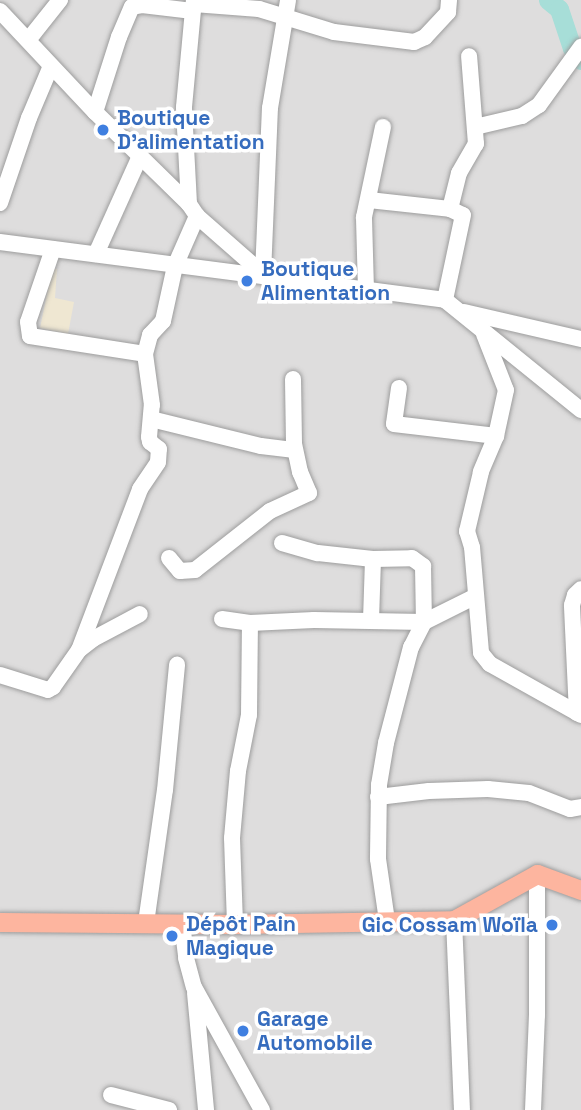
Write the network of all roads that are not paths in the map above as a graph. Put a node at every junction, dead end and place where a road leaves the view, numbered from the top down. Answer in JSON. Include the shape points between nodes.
{"nodes":[{"id":1,"x":60,"y":0,"type":"edge"},
{"id":2,"x":449,"y":0,"type":"edge"},
{"id":3,"x":193,"y":5,"type":"edge"},
{"id":4,"x":286,"y":8,"type":"edge"},
{"id":5,"x":0,"y":11,"type":"edge"},
{"id":6,"x":29,"y":39,"type":"junction"},
{"id":7,"x":581,"y":47,"type":"edge"},
{"id":8,"x":469,"y":56,"type":"dead end"},
{"id":9,"x":51,"y":66,"type":"junction"},
{"id":10,"x":95,"y":112,"type":"junction"},
{"id":11,"x":383,"y":127,"type":"dead end"},
{"id":12,"x":475,"y":127,"type":"junction"},
{"id":13,"x":140,"y":156,"type":"junction"},
{"id":14,"x":369,"y":200,"type":"junction"},
{"id":15,"x":0,"y":203,"type":"edge"},
{"id":16,"x":450,"y":209,"type":"junction"},
{"id":17,"x":193,"y":210,"type":"junction"},
{"id":18,"x":0,"y":242,"type":"edge"},
{"id":19,"x":53,"y":249,"type":"junction"},
{"id":20,"x":96,"y":254,"type":"junction"},
{"id":21,"x":175,"y":266,"type":"junction"},
{"id":22,"x":263,"y":274,"type":"junction"},
{"id":23,"x":366,"y":290,"type":"junction"},
{"id":24,"x":445,"y":300,"type":"junction"},
{"id":25,"x":462,"y":312,"type":"junction"},
{"id":26,"x":483,"y":332,"type":"junction"},
{"id":27,"x":581,"y":338,"type":"edge"},
{"id":28,"x":145,"y":354,"type":"junction"},
{"id":29,"x":293,"y":379,"type":"dead end"},
{"id":30,"x":399,"y":388,"type":"dead end"},
{"id":31,"x":581,"y":410,"type":"edge"},
{"id":32,"x":151,"y":419,"type":"junction"},
{"id":33,"x":496,"y":436,"type":"junction"},
{"id":34,"x":295,"y":450,"type":"junction"},
{"id":35,"x":282,"y":543,"type":"dead end"},
{"id":36,"x":169,"y":558,"type":"dead end"},
{"id":37,"x":373,"y":559,"type":"junction"},
{"id":38,"x":581,"y":589,"type":"edge"},
{"id":39,"x":476,"y":596,"type":"junction"},
{"id":40,"x":140,"y":614,"type":"dead end"},
{"id":41,"x":222,"y":619,"type":"dead end"},
{"id":42,"x":371,"y":620,"type":"junction"},
{"id":43,"x":424,"y":622,"type":"junction"},
{"id":44,"x":250,"y":623,"type":"junction"},
{"id":45,"x":79,"y":650,"type":"junction"},
{"id":46,"x":177,"y":665,"type":"dead end"},
{"id":47,"x":0,"y":675,"type":"edge"},
{"id":48,"x":579,"y":714,"type":"edge"},
{"id":49,"x":378,"y":797,"type":"junction"},
{"id":50,"x":581,"y":807,"type":"edge"},
{"id":51,"x":537,"y":874,"type":"junction"},
{"id":52,"x":581,"y":890,"type":"edge"},
{"id":53,"x":454,"y":920,"type":"junction"},
{"id":54,"x":387,"y":921,"type":"junction"},
{"id":55,"x":0,"y":922,"type":"edge"},
{"id":56,"x":146,"y":923,"type":"junction"},
{"id":57,"x":182,"y":923,"type":"junction"},
{"id":58,"x":235,"y":924,"type":"junction"},
{"id":59,"x":194,"y":987,"type":"junction"},
{"id":60,"x":111,"y":1095,"type":"dead end"},
{"id":61,"x":169,"y":1110,"type":"edge"},
{"id":62,"x":206,"y":1110,"type":"edge"},
{"id":63,"x":262,"y":1110,"type":"edge"},
{"id":64,"x":462,"y":1110,"type":"edge"},
{"id":65,"x":533,"y":1110,"type":"edge"}],
"edges":[{"from":1,"to":6,"type":"street"},
{"from":2,"to":4,"type":"street","via":[[448,12],[425,37],[414,42],[334,33]]},
{"from":3,"to":4,"type":"street"},
{"from":3,"to":10,"type":"street","via":[[132,7]]},
{"from":3,"to":17,"type":"street","via":[[184,107]]},
{"from":4,"to":22,"type":"street","via":[[270,108]]},
{"from":5,"to":6,"type":"street"},
{"from":6,"to":9,"type":"street"},
{"from":7,"to":12,"type":"street","via":[[539,105],[522,116]]},
{"from":8,"to":12,"type":"street"},
{"from":9,"to":10,"type":"street"},
{"from":9,"to":15,"type":"street"},
{"from":10,"to":13,"type":"street"},
{"from":11,"to":14,"type":"street"},
{"from":12,"to":16,"type":"street","via":[[476,144],[459,173]]},
{"from":13,"to":17,"type":"street"},
{"from":13,"to":20,"type":"street"},
{"from":14,"to":16,"type":"street"},
{"from":14,"to":23,"type":"street","via":[[364,217]]},
{"from":16,"to":24,"type":"street","via":[[464,220]]},
{"from":17,"to":21,"type":"street"},
{"from":17,"to":22,"type":"street"},
{"from":18,"to":19,"type":"street"},
{"from":19,"to":20,"type":"street"},
{"from":19,"to":28,"type":"street","via":[[28,322],[30,337]]},
{"from":20,"to":21,"type":"street"},
{"from":21,"to":22,"type":"street"},
{"from":21,"to":28,"type":"street","via":[[163,321],[150,335]]},
{"from":22,"to":23,"type":"street"},
{"from":23,"to":24,"type":"street"},
{"from":24,"to":25,"type":"street"},
{"from":25,"to":26,"type":"street"},
{"from":25,"to":27,"type":"street"},
{"from":26,"to":31,"type":"street"},
{"from":26,"to":33,"type":"street","via":[[505,381]]},
{"from":28,"to":32,"type":"street"},
{"from":29,"to":34,"type":"street"},
{"from":30,"to":33,"type":"street","via":[[394,424]]},
{"from":32,"to":34,"type":"street"},
{"from":32,"to":45,"type":"street","via":[[150,442],[159,449],[158,462],[140,489]]},
{"from":33,"to":39,"type":"street","via":[[467,523]]},
{"from":34,"to":36,"type":"street","via":[[309,492],[270,511],[195,570],[180,571]]},
{"from":35,"to":37,"type":"street"},
{"from":37,"to":42,"type":"street"},
{"from":37,"to":43,"type":"street","via":[[419,561],[423,566]]},
{"from":38,"to":48,"type":"street","via":[[572,605]]},
{"from":39,"to":43,"type":"street"},
{"from":39,"to":48,"type":"street","via":[[485,658]]},
{"from":40,"to":45,"type":"street"},
{"from":41,"to":44,"type":"street"},
{"from":42,"to":43,"type":"street"},
{"from":42,"to":44,"type":"street"},
{"from":43,"to":49,"type":"street","via":[[413,641],[398,695]]},
{"from":44,"to":58,"type":"street","via":[[249,715],[232,838]]},
{"from":45,"to":47,"type":"street","via":[[48,690]]},
{"from":46,"to":56,"type":"street"},
{"from":49,"to":50,"type":"street","via":[[488,789],[529,793],[564,807]]},
{"from":49,"to":54,"type":"street","via":[[378,859]]},
{"from":51,"to":52,"type":"main road"},
{"from":51,"to":53,"type":"main road"},
{"from":51,"to":65,"type":"street"},
{"from":53,"to":54,"type":"main road"},
{"from":53,"to":64,"type":"street"},
{"from":54,"to":58,"type":"main road"},
{"from":55,"to":56,"type":"main road"},
{"from":56,"to":57,"type":"main road"},
{"from":57,"to":58,"type":"main road"},
{"from":57,"to":59,"type":"street"},
{"from":59,"to":62,"type":"street"},
{"from":59,"to":63,"type":"street"},
{"from":60,"to":61,"type":"street"}]}
